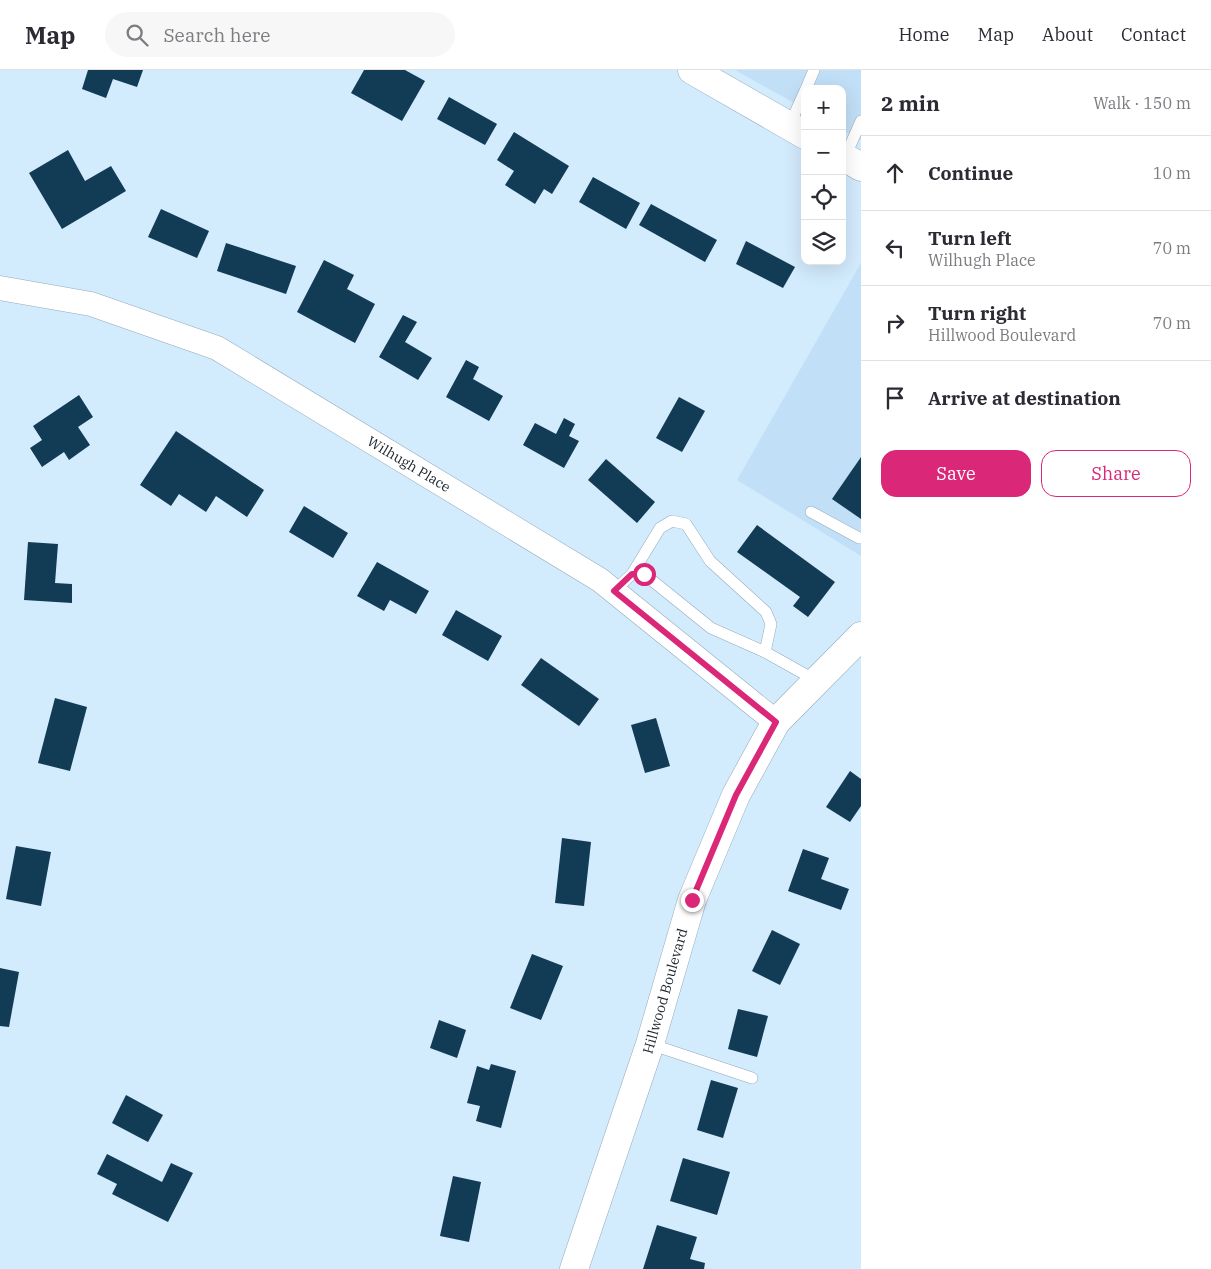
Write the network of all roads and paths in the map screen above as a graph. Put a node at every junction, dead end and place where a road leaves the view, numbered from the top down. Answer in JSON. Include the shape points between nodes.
{"nodes":[{"id":1,"x":692,"y":70,"type":"edge"},
{"id":2,"x":814,"y":70,"type":"edge"},
{"id":3,"x":807,"y":85,"type":"edge"},
{"id":4,"x":801,"y":110,"type":"edge"},
{"id":5,"x":861,"y":121,"type":"edge"},
{"id":6,"x":797,"y":131,"type":"edge"},
{"id":7,"x":849,"y":160,"type":"edge"},
{"id":8,"x":0,"y":288,"type":"edge"},
{"id":9,"x":811,"y":512,"type":"dead end"},
{"id":10,"x":861,"y":538,"type":"edge"},
{"id":11,"x":632,"y":574,"type":"junction"},
{"id":12,"x":614,"y":591,"type":"junction"},
{"id":13,"x":861,"y":636,"type":"edge"},
{"id":14,"x":765,"y":652,"type":"junction"},
{"id":15,"x":817,"y":681,"type":"junction"},
{"id":16,"x":776,"y":722,"type":"junction"},
{"id":17,"x":650,"y":1044,"type":"junction"},
{"id":18,"x":752,"y":1078,"type":"dead end"},
{"id":19,"x":574,"y":1269,"type":"edge"}],
"edges":[{"from":1,"to":6,"type":"street"},
{"from":2,"to":3,"type":"lane"},
{"from":4,"to":6,"type":"lane"},
{"from":5,"to":7,"type":"lane"},
{"from":8,"to":12,"type":"street","name":"Wilhugh Place","via":[[91,304],[217,348]]},
{"from":9,"to":10,"type":"lane"},
{"from":11,"to":12,"type":"lane"},
{"from":11,"to":14,"type":"lane","via":[[644,574],[712,628]]},
{"from":11,"to":14,"type":"lane","via":[[660,528],[672,521],[686,524],[710,561],[766,612],[771,624]]},
{"from":12,"to":16,"type":"street","name":"Wilhugh Place"},
{"from":13,"to":15,"type":"street","name":"Hillwood Boulevard"},
{"from":14,"to":15,"type":"lane"},
{"from":15,"to":16,"type":"street","name":"Hillwood Boulevard"},
{"from":16,"to":17,"type":"street","name":"Hillwood Boulevard","via":[[736,795],[692,900]]},
{"from":17,"to":18,"type":"lane"},
{"from":17,"to":19,"type":"street","name":"Hillwood Boulevard"}]}
